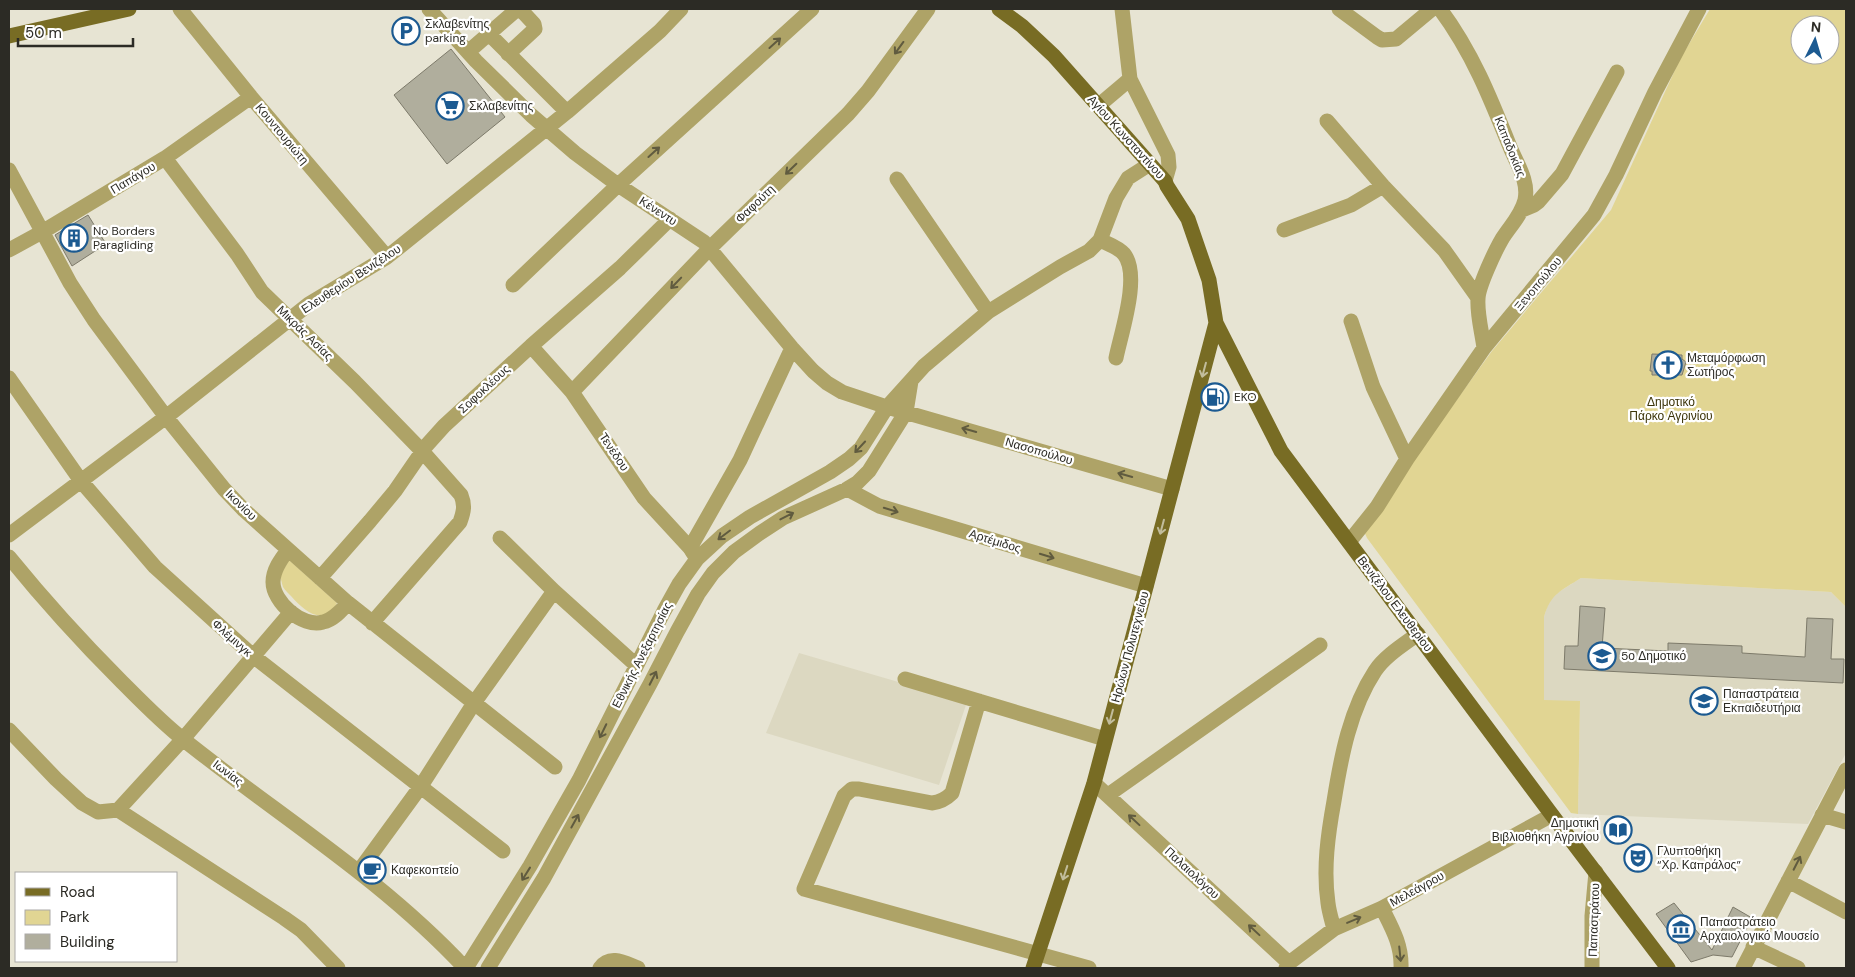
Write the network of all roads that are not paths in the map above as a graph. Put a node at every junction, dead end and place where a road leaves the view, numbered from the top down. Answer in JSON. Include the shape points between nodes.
{"nodes":[{"id":1,"x":129,"y":9,"type":"edge"},
{"id":2,"x":180,"y":9,"type":"edge"},
{"id":3,"x":429,"y":9,"type":"edge"},
{"id":4,"x":681,"y":9,"type":"edge"},
{"id":5,"x":812,"y":9,"type":"edge"},
{"id":6,"x":928,"y":9,"type":"edge"},
{"id":7,"x":1122,"y":9,"type":"edge"},
{"id":8,"x":1339,"y":9,"type":"edge"},
{"id":9,"x":1432,"y":9,"type":"edge"},
{"id":10,"x":1440,"y":9,"type":"edge"},
{"id":11,"x":1699,"y":9,"type":"edge"},
{"id":12,"x":1004,"y":10,"type":"edge"},
{"id":13,"x":489,"y":34,"type":"junction"},
{"id":14,"x":9,"y":36,"type":"edge"},
{"id":15,"x":468,"y":52,"type":"junction"},
{"id":16,"x":508,"y":54,"type":"junction"},
{"id":17,"x":1617,"y":72,"type":"dead end"},
{"id":18,"x":1130,"y":79,"type":"junction"},
{"id":19,"x":252,"y":97,"type":"junction"},
{"id":20,"x":1098,"y":106,"type":"junction"},
{"id":21,"x":567,"y":112,"type":"junction"},
{"id":22,"x":1327,"y":121,"type":"dead end"},
{"id":23,"x":546,"y":128,"type":"junction"},
{"id":24,"x":165,"y":158,"type":"junction"},
{"id":25,"x":1150,"y":164,"type":"junction"},
{"id":26,"x":9,"y":170,"type":"edge"},
{"id":27,"x":896,"y":179,"type":"dead end"},
{"id":28,"x":1165,"y":181,"type":"junction"},
{"id":29,"x":618,"y":185,"type":"junction"},
{"id":30,"x":1383,"y":186,"type":"junction"},
{"id":31,"x":1522,"y":210,"type":"junction"},
{"id":32,"x":670,"y":220,"type":"junction"},
{"id":33,"x":1284,"y":230,"type":"dead end"},
{"id":34,"x":42,"y":232,"type":"junction"},
{"id":35,"x":1100,"y":240,"type":"junction"},
{"id":36,"x":710,"y":248,"type":"junction"},
{"id":37,"x":9,"y":250,"type":"edge"},
{"id":38,"x":388,"y":257,"type":"junction"},
{"id":39,"x":513,"y":285,"type":"dead end"},
{"id":40,"x":1478,"y":298,"type":"junction"},
{"id":41,"x":988,"y":312,"type":"junction"},
{"id":42,"x":290,"y":319,"type":"junction"},
{"id":43,"x":1351,"y":320,"type":"dead end"},
{"id":44,"x":1216,"y":322,"type":"junction"},
{"id":45,"x":531,"y":346,"type":"junction"},
{"id":46,"x":792,"y":348,"type":"junction"},
{"id":47,"x":1484,"y":348,"type":"junction"},
{"id":48,"x":1116,"y":358,"type":"dead end"},
{"id":49,"x":9,"y":378,"type":"edge"},
{"id":50,"x":911,"y":381,"type":"junction"},
{"id":51,"x":572,"y":392,"type":"junction"},
{"id":52,"x":887,"y":407,"type":"junction"},
{"id":53,"x":906,"y":412,"type":"junction"},
{"id":54,"x":166,"y":417,"type":"junction"},
{"id":55,"x":422,"y":451,"type":"junction"},
{"id":56,"x":1407,"y":459,"type":"junction"},
{"id":57,"x":81,"y":481,"type":"junction"},
{"id":58,"x":847,"y":489,"type":"junction"},
{"id":59,"x":1172,"y":489,"type":"junction"},
{"id":60,"x":9,"y":535,"type":"edge"},
{"id":61,"x":500,"y":538,"type":"dead end"},
{"id":62,"x":1349,"y":542,"type":"junction"},
{"id":63,"x":288,"y":550,"type":"junction"},
{"id":64,"x":694,"y":553,"type":"junction"},
{"id":65,"x":9,"y":557,"type":"edge"},
{"id":66,"x":320,"y":578,"type":"junction"},
{"id":67,"x":1146,"y":586,"type":"junction"},
{"id":68,"x":554,"y":591,"type":"junction"},
{"id":69,"x":348,"y":603,"type":"junction"},
{"id":70,"x":291,"y":612,"type":"junction"},
{"id":71,"x":372,"y":622,"type":"junction"},
{"id":72,"x":1418,"y":634,"type":"junction"},
{"id":73,"x":1320,"y":645,"type":"dead end"},
{"id":74,"x":253,"y":656,"type":"junction"},
{"id":75,"x":636,"y":665,"type":"junction"},
{"id":76,"x":905,"y":679,"type":"dead end"},
{"id":77,"x":979,"y":702,"type":"junction"},
{"id":78,"x":474,"y":703,"type":"junction"},
{"id":79,"x":9,"y":730,"type":"edge"},
{"id":80,"x":183,"y":739,"type":"junction"},
{"id":81,"x":1105,"y":739,"type":"junction"},
{"id":82,"x":555,"y":767,"type":"dead end"},
{"id":83,"x":1846,"y":770,"type":"edge"},
{"id":84,"x":1094,"y":784,"type":"junction"},
{"id":85,"x":421,"y":786,"type":"junction"},
{"id":86,"x":1108,"y":796,"type":"junction"},
{"id":87,"x":118,"y":810,"type":"junction"},
{"id":88,"x":1552,"y":815,"type":"junction"},
{"id":89,"x":1822,"y":815,"type":"junction"},
{"id":90,"x":1846,"y":822,"type":"edge"},
{"id":91,"x":503,"y":850,"type":"dead end"},
{"id":92,"x":359,"y":871,"type":"junction"},
{"id":93,"x":1596,"y":872,"type":"junction"},
{"id":94,"x":1788,"y":881,"type":"junction"},
{"id":95,"x":1382,"y":908,"type":"junction"},
{"id":96,"x":1846,"y":912,"type":"edge"},
{"id":97,"x":1334,"y":929,"type":"junction"},
{"id":98,"x":1753,"y":947,"type":"junction"},
{"id":99,"x":1036,"y":961,"type":"edge"},
{"id":100,"x":1288,"y":966,"type":"edge"},
{"id":101,"x":338,"y":968,"type":"edge"},
{"id":102,"x":465,"y":968,"type":"edge"},
{"id":103,"x":488,"y":968,"type":"edge"},
{"id":104,"x":600,"y":968,"type":"edge"},
{"id":105,"x":638,"y":968,"type":"edge"},
{"id":106,"x":1089,"y":968,"type":"edge"},
{"id":107,"x":1400,"y":968,"type":"edge"},
{"id":108,"x":1592,"y":968,"type":"edge"},
{"id":109,"x":1668,"y":968,"type":"edge"},
{"id":110,"x":1742,"y":968,"type":"edge"},
{"id":111,"x":1798,"y":968,"type":"edge"}],
"edges":[{"from":1,"to":14,"type":"main road"},
{"from":2,"to":19,"type":"street","name":"Κουντουριώτη"},
{"from":3,"to":15,"type":"street","name":"Κένεντυ"},
{"from":4,"to":21,"type":"street","name":"Ελευθερίου Βενιζέλου"},
{"from":29,"to":5,"type":"street","one_way":true},
{"from":6,"to":36,"type":"street","name":"Φαφούτη","one_way":true,"via":[[848,114]]},
{"from":7,"to":18,"type":"street"},
{"from":8,"to":9,"type":"street","via":[[1378,38],[1388,40],[1396,39]]},
{"from":10,"to":31,"type":"street","name":"Καπαδοκίας","via":[[1480,74],[1521,171],[1526,194]]},
{"from":11,"to":47,"type":"street","name":"Ξενοπούλου","via":[[1594,215]]},
{"from":12,"to":20,"type":"main road","name":"Αγίου Κωνσταντίνου","via":[[1054,56]]},
{"from":13,"to":15,"type":"street"},
{"from":13,"to":16,"type":"street"},
{"from":13,"to":16,"type":"street","via":[[515,11],[522,10],[535,29]]},
{"from":15,"to":23,"type":"street","name":"Κένεντυ"},
{"from":16,"to":21,"type":"street"},
{"from":17,"to":31,"type":"street","via":[[1562,174],[1534,205]]},
{"from":18,"to":20,"type":"street"},
{"from":18,"to":28,"type":"street","via":[[1168,155]]},
{"from":19,"to":24,"type":"street","name":"Παπάγου"},
{"from":19,"to":38,"type":"street","name":"Κουντουριώτη"},
{"from":20,"to":25,"type":"main road","name":"Αγίου Κωνσταντίνου"},
{"from":21,"to":23,"type":"street","name":"Ελευθερίου Βενιζέλου"},
{"from":22,"to":30,"type":"street"},
{"from":23,"to":29,"type":"street","name":"Κένεντυ"},
{"from":23,"to":38,"type":"street","name":"Ελευθερίου Βενιζέλου"},
{"from":24,"to":34,"type":"street","name":"Παπάγου"},
{"from":24,"to":42,"type":"street","name":"Μικράς Ασίας","via":[[262,292]]},
{"from":25,"to":28,"type":"main road","name":"Αγίου Κωνσταντίνου"},
{"from":25,"to":35,"type":"street","via":[[1128,178],[1116,198]]},
{"from":26,"to":34,"type":"street","name":"Ικονίου"},
{"from":27,"to":41,"type":"street"},
{"from":28,"to":44,"type":"main road","name":"Αγίου Κωνσταντίνου","via":[[1188,218],[1209,280]]},
{"from":29,"to":32,"type":"street","name":"Κένεντυ"},
{"from":29,"to":39,"type":"street"},
{"from":30,"to":33,"type":"street","via":[[1351,205]]},
{"from":30,"to":40,"type":"street","via":[[1444,250]]},
{"from":31,"to":40,"type":"street","name":"Καπαδοκίας","via":[[1499,245]]},
{"from":32,"to":36,"type":"street","name":"Κένεντυ"},
{"from":32,"to":45,"type":"street","name":"Σοφοκλέους"},
{"from":34,"to":37,"type":"street","name":"Παπάγου"},
{"from":34,"to":54,"type":"street","name":"Ικονίου","via":[[94,320]]},
{"from":35,"to":41,"type":"street","name":"Εθνικής Ανεξαρτησίας","via":[[1089,251]]},
{"from":35,"to":48,"type":"street","via":[[1124,253],[1130,272]]},
{"from":36,"to":46,"type":"street","name":"Κένεντυ"},
{"from":36,"to":51,"type":"street","name":"Φαφούτη","one_way":true},
{"from":38,"to":42,"type":"street","name":"Ελευθερίου Βενιζέλου","via":[[309,304]]},
{"from":40,"to":47,"type":"street","name":"Καπαδοκίας"},
{"from":41,"to":50,"type":"street","name":"Εθνικής Ανεξαρτησίας"},
{"from":42,"to":54,"type":"street","name":"Ελευθερίου Βενιζέλου"},
{"from":42,"to":55,"type":"street","name":"Μικράς Ασίας"},
{"from":43,"to":56,"type":"street","via":[[1373,387]]},
{"from":44,"to":59,"type":"main road","name":"Ηρώων Πολυτεχνείου","one_way":true},
{"from":44,"to":62,"type":"main road","name":"Βενιζέλου Ελευθερίου","via":[[1281,451]]},
{"from":45,"to":51,"type":"street","name":"Τενέδου"},
{"from":45,"to":55,"type":"street","name":"Σοφοκλέους","via":[[444,426]]},
{"from":46,"to":52,"type":"street","name":"Κένεντυ","via":[[826,383],[842,392]]},
{"from":46,"to":64,"type":"street"},
{"from":47,"to":56,"type":"street","name":"Ξενοπούλου"},
{"from":49,"to":57,"type":"street","name":"Φλέμινγκ"},
{"from":50,"to":52,"type":"street","name":"Εθνικής Ανεξαρτησίας"},
{"from":50,"to":53,"type":"street"},
{"from":51,"to":64,"type":"street","name":"Τενέδου","via":[[644,498]]},
{"from":52,"to":53,"type":"street","name":"Νασοπούλου"},
{"from":52,"to":64,"type":"street","name":"Εθνικής Ανεξαρτησίας","one_way":true,"via":[[861,448],[849,459]]},
{"from":53,"to":58,"type":"street","via":[[869,471]]},
{"from":59,"to":53,"type":"street","name":"Νασοπούλου","one_way":true},
{"from":54,"to":57,"type":"street","name":"Ελευθερίου Βενιζέλου"},
{"from":54,"to":63,"type":"street","name":"Ικονίου","via":[[224,489]]},
{"from":55,"to":66,"type":"street","name":"Σοφοκλέους","via":[[394,491]]},
{"from":55,"to":71,"type":"street","name":"Μικράς Ασίας","via":[[461,495],[464,511],[460,522]]},
{"from":56,"to":62,"type":"street","name":"Ξενοπούλου"},
{"from":57,"to":60,"type":"street","name":"Ελευθερίου Βενιζέλου"},
{"from":57,"to":74,"type":"street","name":"Φλέμινγκ","via":[[155,567]]},
{"from":58,"to":67,"type":"street","name":"Αρτέμιδος","one_way":true,"via":[[879,506]]},
{"from":103,"to":58,"type":"street","one_way":true,"via":[[548,870],[681,624],[713,573],[734,552],[783,518]]},
{"from":59,"to":67,"type":"main road","name":"Ηρώων Πολυτεχνείου","one_way":true},
{"from":61,"to":68,"type":"street"},
{"from":62,"to":72,"type":"main road","name":"Βενιζέλου Ελευθερίου"},
{"from":63,"to":66,"type":"street","name":"Ικονίου"},
{"from":63,"to":70,"type":"street","via":[[278,565],[273,583]]},
{"from":64,"to":75,"type":"street","name":"Εθνικής Ανεξαρτησίας"},
{"from":65,"to":80,"type":"street","name":"Ιωνίας","via":[[74,634]]},
{"from":66,"to":69,"type":"street","name":"Ικονίου"},
{"from":67,"to":81,"type":"main road","name":"Ηρώων Πολυτεχνείου","one_way":true},
{"from":68,"to":75,"type":"street"},
{"from":68,"to":78,"type":"street"},
{"from":69,"to":70,"type":"street","via":[[336,616],[319,623],[304,621]]},
{"from":69,"to":71,"type":"street","name":"Ικονίου"},
{"from":70,"to":74,"type":"street"},
{"from":71,"to":78,"type":"street","name":"Ικονίου"},
{"from":72,"to":88,"type":"main road","name":"Βενιζέλου Ελευθερίου"},
{"from":72,"to":97,"type":"street","via":[[1376,669],[1344,744],[1327,839],[1327,896]]},
{"from":73,"to":86,"type":"street"},
{"from":74,"to":80,"type":"street"},
{"from":74,"to":85,"type":"street","name":"Φλέμινγκ"},
{"from":75,"to":102,"type":"street","name":"Εθνικής Ανεξαρτησίας","one_way":true,"via":[[574,788],[530,866]]},
{"from":76,"to":77,"type":"street"},
{"from":77,"to":81,"type":"street"},
{"from":77,"to":99,"type":"street","via":[[952,792],[947,798],[932,803],[859,788],[847,792],[804,889]]},
{"from":78,"to":82,"type":"street","name":"Ικονίου"},
{"from":78,"to":85,"type":"street"},
{"from":79,"to":87,"type":"street","via":[[82,803],[98,812]]},
{"from":80,"to":87,"type":"street"},
{"from":80,"to":92,"type":"street","name":"Ιωνίας"},
{"from":81,"to":84,"type":"main road","name":"Ηρώων Πολυτεχνείου"},
{"from":83,"to":89,"type":"street"},
{"from":84,"to":86,"type":"street","name":"Παλαιολόγου"},
{"from":84,"to":99,"type":"main road","name":"Ηρώων Πολυτεχνείου","one_way":true},
{"from":85,"to":91,"type":"street","name":"Φλέμινγκ"},
{"from":85,"to":92,"type":"street"},
{"from":100,"to":86,"type":"street","name":"Παλαιολόγου","one_way":true},
{"from":87,"to":101,"type":"street","via":[[301,930]]},
{"from":88,"to":93,"type":"main road","name":"Βενιζέλου Ελευθερίου"},
{"from":88,"to":95,"type":"street","name":"Μελεάγρου"},
{"from":89,"to":90,"type":"street"},
{"from":94,"to":89,"type":"street","one_way":true},
{"from":92,"to":102,"type":"street","name":"Ιωνίας"},
{"from":93,"to":108,"type":"street","name":"Παπαστράτου"},
{"from":93,"to":109,"type":"main road"},
{"from":94,"to":96,"type":"street"},
{"from":94,"to":98,"type":"street"},
{"from":97,"to":95,"type":"street","name":"Μελεάγρου","one_way":true},
{"from":95,"to":107,"type":"street","one_way":true,"via":[[1398,942]]},
{"from":97,"to":100,"type":"street","name":"Μελεάγρου"},
{"from":98,"to":110,"type":"street"},
{"from":98,"to":111,"type":"street"},
{"from":99,"to":106,"type":"street"},
{"from":104,"to":105,"type":"street","via":[[613,960]]}]}
